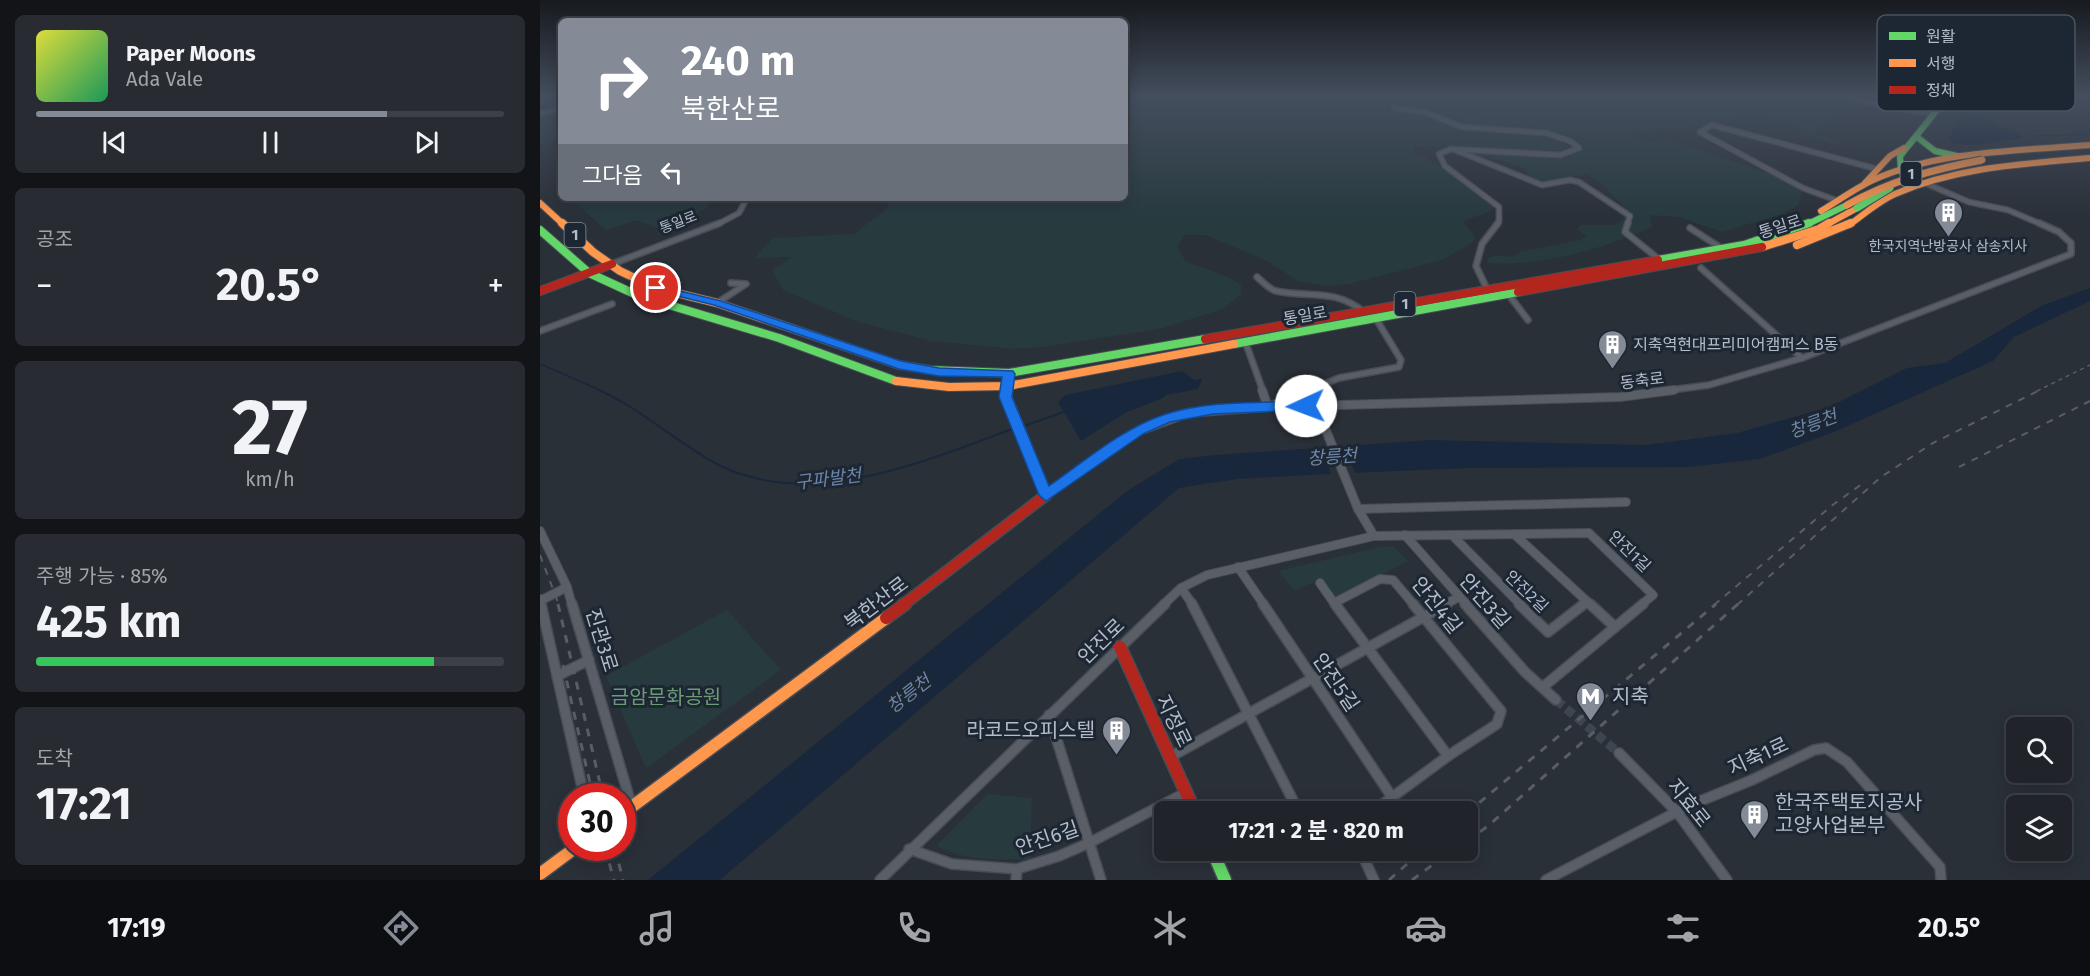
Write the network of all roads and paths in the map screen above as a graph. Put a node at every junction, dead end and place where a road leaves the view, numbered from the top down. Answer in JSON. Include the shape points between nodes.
{"nodes":[{"id":1,"x":1555,"y":136,"type":"edge"},
{"id":2,"x":1707,"y":136,"type":"edge"},
{"id":3,"x":1754,"y":136,"type":"edge"},
{"id":4,"x":1917,"y":137,"type":"joint"},
{"id":5,"x":2090,"y":145,"type":"edge"},
{"id":6,"x":1906,"y":147,"type":"junction"},
{"id":7,"x":1451,"y":149,"type":"junction"},
{"id":8,"x":2090,"y":154,"type":"edge"},
{"id":9,"x":1963,"y":157,"type":"junction"},
{"id":10,"x":1877,"y":169,"type":"junction"},
{"id":11,"x":1901,"y":171,"type":"junction"},
{"id":12,"x":1865,"y":183,"type":"junction"},
{"id":13,"x":1925,"y":183,"type":"junction"},
{"id":14,"x":1852,"y":189,"type":"junction"},
{"id":15,"x":1886,"y":200,"type":"junction"},
{"id":16,"x":745,"y":201,"type":"edge"},
{"id":17,"x":1838,"y":201,"type":"junction"},
{"id":18,"x":540,"y":203,"type":"edge"},
{"id":19,"x":1690,"y":228,"type":"dead end"},
{"id":20,"x":540,"y":230,"type":"edge"},
{"id":21,"x":1718,"y":246,"type":"junction"},
{"id":22,"x":1655,"y":256,"type":"junction"},
{"id":23,"x":612,"y":264,"type":"junction"},
{"id":24,"x":1701,"y":268,"type":"junction"},
{"id":25,"x":589,"y":273,"type":"junction"},
{"id":26,"x":1257,"y":277,"type":"dead end"},
{"id":27,"x":1570,"y":280,"type":"junction"},
{"id":28,"x":731,"y":283,"type":"dead end"},
{"id":29,"x":1487,"y":289,"type":"junction"},
{"id":30,"x":540,"y":291,"type":"edge"},
{"id":31,"x":1509,"y":295,"type":"junction"},
{"id":32,"x":717,"y":303,"type":"junction"},
{"id":33,"x":612,"y":304,"type":"dead end"},
{"id":34,"x":1364,"y":312,"type":"junction"},
{"id":35,"x":1375,"y":317,"type":"junction"},
{"id":36,"x":1528,"y":320,"type":"dead end"},
{"id":37,"x":540,"y":331,"type":"edge"},
{"id":38,"x":1245,"y":341,"type":"junction"},
{"id":39,"x":1802,"y":358,"type":"junction"},
{"id":40,"x":1009,"y":374,"type":"junction"},
{"id":41,"x":1008,"y":386,"type":"junction"},
{"id":42,"x":1268,"y":407,"type":"junction"},
{"id":43,"x":1327,"y":431,"type":"dead end"},
{"id":44,"x":1046,"y":495,"type":"junction"},
{"id":45,"x":1626,"y":502,"type":"dead end"},
{"id":46,"x":1358,"y":509,"type":"junction"},
{"id":47,"x":540,"y":531,"type":"edge"},
{"id":48,"x":1452,"y":534,"type":"junction"},
{"id":49,"x":1514,"y":534,"type":"junction"},
{"id":50,"x":1405,"y":535,"type":"junction"},
{"id":51,"x":1374,"y":536,"type":"junction"},
{"id":52,"x":1238,"y":567,"type":"junction"},
{"id":53,"x":1320,"y":583,"type":"dead end"},
{"id":54,"x":567,"y":587,"type":"junction"},
{"id":55,"x":1181,"y":588,"type":"junction"},
{"id":56,"x":1459,"y":597,"type":"junction"},
{"id":57,"x":540,"y":600,"type":"edge"},
{"id":58,"x":1587,"y":601,"type":"junction"},
{"id":59,"x":1334,"y":603,"type":"junction"},
{"id":60,"x":1422,"y":617,"type":"junction"},
{"id":61,"x":1615,"y":627,"type":"junction"},
{"id":62,"x":1120,"y":647,"type":"junction"},
{"id":63,"x":1368,"y":648,"type":"junction"},
{"id":64,"x":589,"y":660,"type":"junction"},
{"id":65,"x":557,"y":676,"type":"junction"},
{"id":66,"x":1312,"y":679,"type":"junction"},
{"id":67,"x":1543,"y":687,"type":"junction"},
{"id":68,"x":1556,"y":700,"type":"tunnel mouth"},
{"id":69,"x":1248,"y":714,"type":"junction"},
{"id":70,"x":1049,"y":715,"type":"junction"},
{"id":71,"x":1619,"y":753,"type":"tunnel mouth"},
{"id":72,"x":1172,"y":756,"type":"junction"},
{"id":73,"x":1448,"y":756,"type":"junction"},
{"id":74,"x":581,"y":783,"type":"edge"},
{"id":75,"x":625,"y":783,"type":"edge"},
{"id":76,"x":1187,"y":792,"type":"junction"},
{"id":77,"x":1392,"y":797,"type":"junction"},
{"id":78,"x":1191,"y":801,"type":"edge"},
{"id":79,"x":1293,"y":801,"type":"edge"},
{"id":80,"x":1387,"y":801,"type":"edge"},
{"id":81,"x":636,"y":804,"type":"edge"},
{"id":82,"x":1677,"y":812,"type":"junction"},
{"id":83,"x":1089,"y":843,"type":"junction"},
{"id":84,"x":909,"y":849,"type":"junction"},
{"id":85,"x":558,"y":861,"type":"edge"},
{"id":86,"x":1217,"y":861,"type":"edge"},
{"id":87,"x":1365,"y":861,"type":"edge"},
{"id":88,"x":540,"y":874,"type":"edge"},
{"id":89,"x":1017,"y":874,"type":"edge"},
{"id":90,"x":880,"y":880,"type":"edge"},
{"id":91,"x":1101,"y":880,"type":"edge"},
{"id":92,"x":1225,"y":880,"type":"edge"},
{"id":93,"x":1374,"y":880,"type":"edge"},
{"id":94,"x":1546,"y":880,"type":"edge"},
{"id":95,"x":1726,"y":880,"type":"edge"},
{"id":96,"x":1941,"y":880,"type":"edge"}],
"edges":[{"from":1,"to":7,"type":"street","via":[[1579,148],[1560,155]]},
{"from":2,"to":17,"type":"street","name":"통일로","via":[[1803,188]]},
{"from":3,"to":10,"type":"street","name":"통일로"},
{"from":4,"to":6,"type":"main road"},
{"from":4,"to":9,"type":"main road","via":[[1937,152]]},
{"from":5,"to":9,"type":"main road"},
{"from":6,"to":10,"type":"main road"},
{"from":6,"to":11,"type":"main road","via":[[1900,156]]},
{"from":7,"to":22,"type":"street","via":[[1542,185],[1575,180],[1584,184],[1630,216],[1625,232]]},
{"from":7,"to":29,"type":"street","via":[[1439,154],[1445,166],[1499,207],[1499,222],[1482,244],[1476,266]]},
{"from":8,"to":13,"type":"main road","via":[[1992,167]]},
{"from":8,"to":27,"type":"main road","name":"통일로","number":"1","bridge":true,"via":[[1984,161],[1902,177],[1780,236]]},
{"from":9,"to":11,"type":"main road"},
{"from":10,"to":12,"type":"main road"},
{"from":11,"to":12,"type":"main road"},
{"from":11,"to":13,"type":"main road"},
{"from":12,"to":14,"type":"main road"},
{"from":13,"to":15,"type":"main road"},
{"from":13,"to":39,"type":"street","name":"동축로","via":[[1969,202],[2008,210],[2059,232],[2072,243],[2071,254]]},
{"from":14,"to":15,"type":"main road","via":[[1870,190]]},
{"from":14,"to":17,"type":"main road"},
{"from":15,"to":24,"type":"main road","via":[[1847,226],[1821,237],[1749,259]]},
{"from":16,"to":23,"type":"street","name":"통일로","via":[[739,213],[729,219]]},
{"from":17,"to":21,"type":"main road","via":[[1775,232]]},
{"from":18,"to":23,"type":"main road","name":"통일로","number":"1","via":[[593,252]]},
{"from":19,"to":21,"type":"street"},
{"from":20,"to":25,"type":"main road","name":"통일로","number":"1"},
{"from":21,"to":22,"type":"main road"},
{"from":22,"to":27,"type":"main road"},
{"from":23,"to":25,"type":"main road"},
{"from":23,"to":32,"type":"main road","name":"통일로","number":"1","via":[[656,288]]},
{"from":24,"to":27,"type":"main road"},
{"from":24,"to":39,"type":"street"},
{"from":25,"to":30,"type":"main road"},
{"from":25,"to":41,"type":"main road","name":"통일로","number":"1","via":[[639,296],[779,338],[888,380],[949,387]]},
{"from":26,"to":34,"type":"street","via":[[1274,291],[1316,293],[1352,302]]},
{"from":27,"to":29,"type":"main road","name":"통일로","number":"1"},
{"from":27,"to":31,"type":"main road","name":"통일로","number":"1"},
{"from":28,"to":32,"type":"street","via":[[746,284]]},
{"from":29,"to":34,"type":"main road","name":"통일로","number":"1"},
{"from":31,"to":35,"type":"main road","name":"통일로","number":"1"},
{"from":31,"to":36,"type":"street"},
{"from":32,"to":40,"type":"main road","name":"통일로","number":"1","via":[[899,365],[939,372]]},
{"from":33,"to":37,"type":"street"},
{"from":34,"to":40,"type":"main road","name":"통일로","number":"1"},
{"from":35,"to":38,"type":"main road","name":"통일로","number":"1"},
{"from":35,"to":42,"type":"street","via":[[1401,360],[1399,367],[1339,378]]},
{"from":38,"to":41,"type":"main road","name":"통일로","number":"1"},
{"from":38,"to":42,"type":"street"},
{"from":39,"to":42,"type":"street","name":"동축로","via":[[1709,385],[1620,397]]},
{"from":40,"to":41,"type":"main road"},
{"from":41,"to":44,"type":"main road","via":[[1006,397]]},
{"from":42,"to":44,"type":"street","name":"동축로","via":[[1167,418],[1139,431]]},
{"from":43,"to":46,"type":"street"},
{"from":44,"to":81,"type":"main road","name":"북한산로"},
{"from":45,"to":46,"type":"street"},
{"from":46,"to":51,"type":"street"},
{"from":47,"to":54,"type":"street","name":"진관3로"},
{"from":48,"to":49,"type":"street","name":"안진1길"},
{"from":48,"to":50,"type":"street","name":"안진1길"},
{"from":48,"to":58,"type":"street","name":"안진2길","via":[[1548,632]]},
{"from":49,"to":58,"type":"street","name":"안진2길"},
{"from":49,"to":61,"type":"street","name":"안진1길","via":[[1589,532],[1653,595]]},
{"from":50,"to":51,"type":"street","name":"안진로"},
{"from":50,"to":56,"type":"street","name":"안진3길"},
{"from":51,"to":52,"type":"street","name":"안진로"},
{"from":52,"to":55,"type":"street","name":"안진로","via":[[1207,574]]},
{"from":52,"to":66,"type":"street","name":"안진5길"},
{"from":53,"to":59,"type":"street"},
{"from":54,"to":57,"type":"street"},
{"from":54,"to":64,"type":"street","name":"진관3로"},
{"from":55,"to":62,"type":"street","name":"안진로"},
{"from":55,"to":69,"type":"street"},
{"from":56,"to":60,"type":"street"},
{"from":56,"to":67,"type":"street","name":"안진3길"},
{"from":57,"to":65,"type":"street"},
{"from":58,"to":61,"type":"street","name":"안진2길"},
{"from":59,"to":60,"type":"street","name":"안진4길","via":[[1380,579],[1393,580]]},
{"from":59,"to":63,"type":"street"},
{"from":60,"to":63,"type":"street"},
{"from":60,"to":73,"type":"street","name":"안진4길","via":[[1501,711],[1497,724]]},
{"from":61,"to":67,"type":"street","name":"안진1길"},
{"from":62,"to":70,"type":"street","name":"안진로"},
{"from":62,"to":72,"type":"main road","name":"지정로"},
{"from":63,"to":66,"type":"street"},
{"from":63,"to":73,"type":"street"},
{"from":64,"to":65,"type":"street"},
{"from":64,"to":75,"type":"street","name":"진관3로"},
{"from":65,"to":74,"type":"street"},
{"from":66,"to":69,"type":"street"},
{"from":66,"to":77,"type":"street","name":"안진5길"},
{"from":67,"to":68,"type":"street"},
{"from":69,"to":72,"type":"street"},
{"from":69,"to":79,"type":"street"},
{"from":70,"to":83,"type":"street"},
{"from":70,"to":84,"type":"street","name":"안진로"},
{"from":71,"to":82,"type":"street","name":"지효로"},
{"from":72,"to":76,"type":"main road","name":"지정로"},
{"from":73,"to":77,"type":"street"},
{"from":76,"to":78,"type":"main road","name":"지정로"},
{"from":76,"to":83,"type":"street","name":"안진6길"},
{"from":77,"to":80,"type":"street"},
{"from":82,"to":94,"type":"street","name":"지축1로"},
{"from":82,"to":95,"type":"street","name":"지효로"},
{"from":82,"to":96,"type":"street","name":"지축1로","via":[[1826,748],[1847,762],[1940,867]]},
{"from":83,"to":89,"type":"street","name":"안진6길"},
{"from":83,"to":91,"type":"street"},
{"from":84,"to":89,"type":"street","name":"안진6길","via":[[952,864]]},
{"from":84,"to":90,"type":"street","name":"안진로"},
{"from":85,"to":88,"type":"main road"},
{"from":86,"to":92,"type":"main road"},
{"from":87,"to":93,"type":"street"}]}
